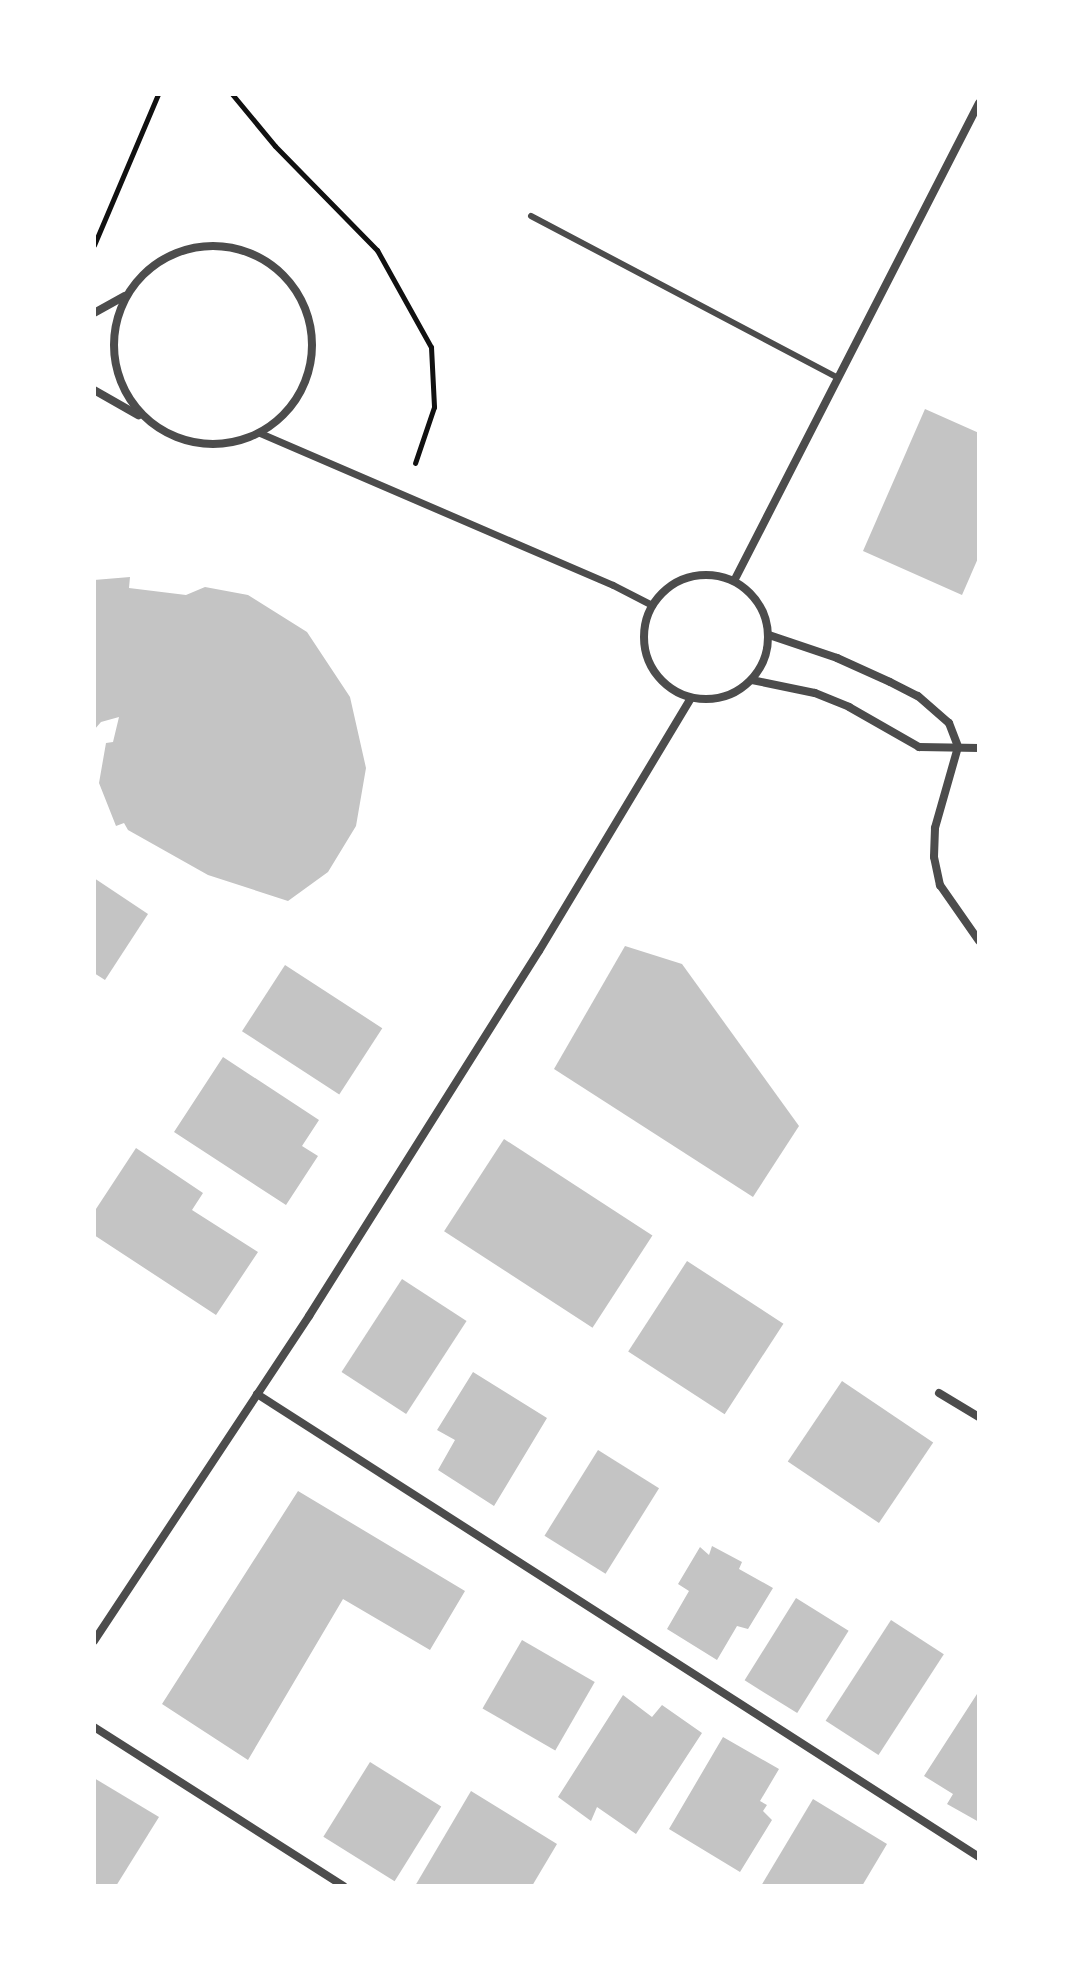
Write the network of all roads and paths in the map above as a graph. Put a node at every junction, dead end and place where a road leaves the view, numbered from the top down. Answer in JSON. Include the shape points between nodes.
{"nodes":[{"id":1,"x":158,"y":94,"type":"edge"},
{"id":2,"x":232,"y":94,"type":"edge"},
{"id":3,"x":979,"y":103,"type":"edge"},
{"id":4,"x":531,"y":216,"type":"dead end"},
{"id":5,"x":94,"y":245,"type":"edge"},
{"id":6,"x":126,"y":295,"type":"junction"},
{"id":7,"x":94,"y":313,"type":"edge"},
{"id":8,"x":838,"y":378,"type":"junction"},
{"id":9,"x":94,"y":390,"type":"edge"},
{"id":10,"x":145,"y":419,"type":"junction"},
{"id":11,"x":260,"y":433,"type":"junction"},
{"id":12,"x":405,"y":495,"type":"junction"},
{"id":13,"x":734,"y":581,"type":"junction"},
{"id":14,"x":652,"y":605,"type":"junction"},
{"id":15,"x":769,"y":635,"type":"junction"},
{"id":16,"x":752,"y":680,"type":"junction"},
{"id":17,"x":691,"y":698,"type":"junction"},
{"id":18,"x":958,"y":747,"type":"junction"},
{"id":19,"x":979,"y":748,"type":"edge"},
{"id":20,"x":979,"y":941,"type":"edge"},
{"id":21,"x":939,"y":1393,"type":"dead end"},
{"id":22,"x":257,"y":1394,"type":"junction"},
{"id":23,"x":979,"y":1417,"type":"edge"},
{"id":24,"x":94,"y":1641,"type":"edge"},
{"id":25,"x":94,"y":1727,"type":"edge"},
{"id":26,"x":979,"y":1857,"type":"edge"},
{"id":27,"x":344,"y":1886,"type":"edge"}],
"edges":[{"from":1,"to":5,"type":"path"},
{"from":2,"to":12,"type":"path","via":[[377,250],[431,347],[434,407]]},
{"from":3,"to":8,"type":"street"},
{"from":4,"to":8,"type":"lane"},
{"from":6,"to":7,"type":"street"},
{"from":6,"to":10,"type":"street","via":[[115,321],[117,377]]},
{"from":6,"to":11,"type":"street","via":[[159,261],[203,246],[250,253],[288,280],[310,321],[310,368],[289,411]]},
{"from":8,"to":13,"type":"street"},
{"from":9,"to":10,"type":"street"},
{"from":10,"to":11,"type":"street","via":[[184,441],[206,445],[229,444]]},
{"from":11,"to":12,"type":"street"},
{"from":12,"to":14,"type":"street"},
{"from":13,"to":14,"type":"street","via":[[703,574],[688,577]]},
{"from":13,"to":15,"type":"street","via":[[759,603]]},
{"from":14,"to":17,"type":"street","via":[[643,643],[648,662],[658,678]]},
{"from":15,"to":16,"type":"street"},
{"from":15,"to":18,"type":"street","via":[[837,658],[918,696],[949,723]]},
{"from":16,"to":17,"type":"street","via":[[724,697]]},
{"from":16,"to":18,"type":"street","via":[[815,693],[919,747]]},
{"from":17,"to":22,"type":"street","via":[[539,951]]},
{"from":18,"to":19,"type":"street"},
{"from":18,"to":20,"type":"street","via":[[937,817],[934,857],[940,885]]},
{"from":21,"to":23,"type":"street"},
{"from":22,"to":24,"type":"street"},
{"from":22,"to":26,"type":"street"},
{"from":25,"to":27,"type":"street"}]}
